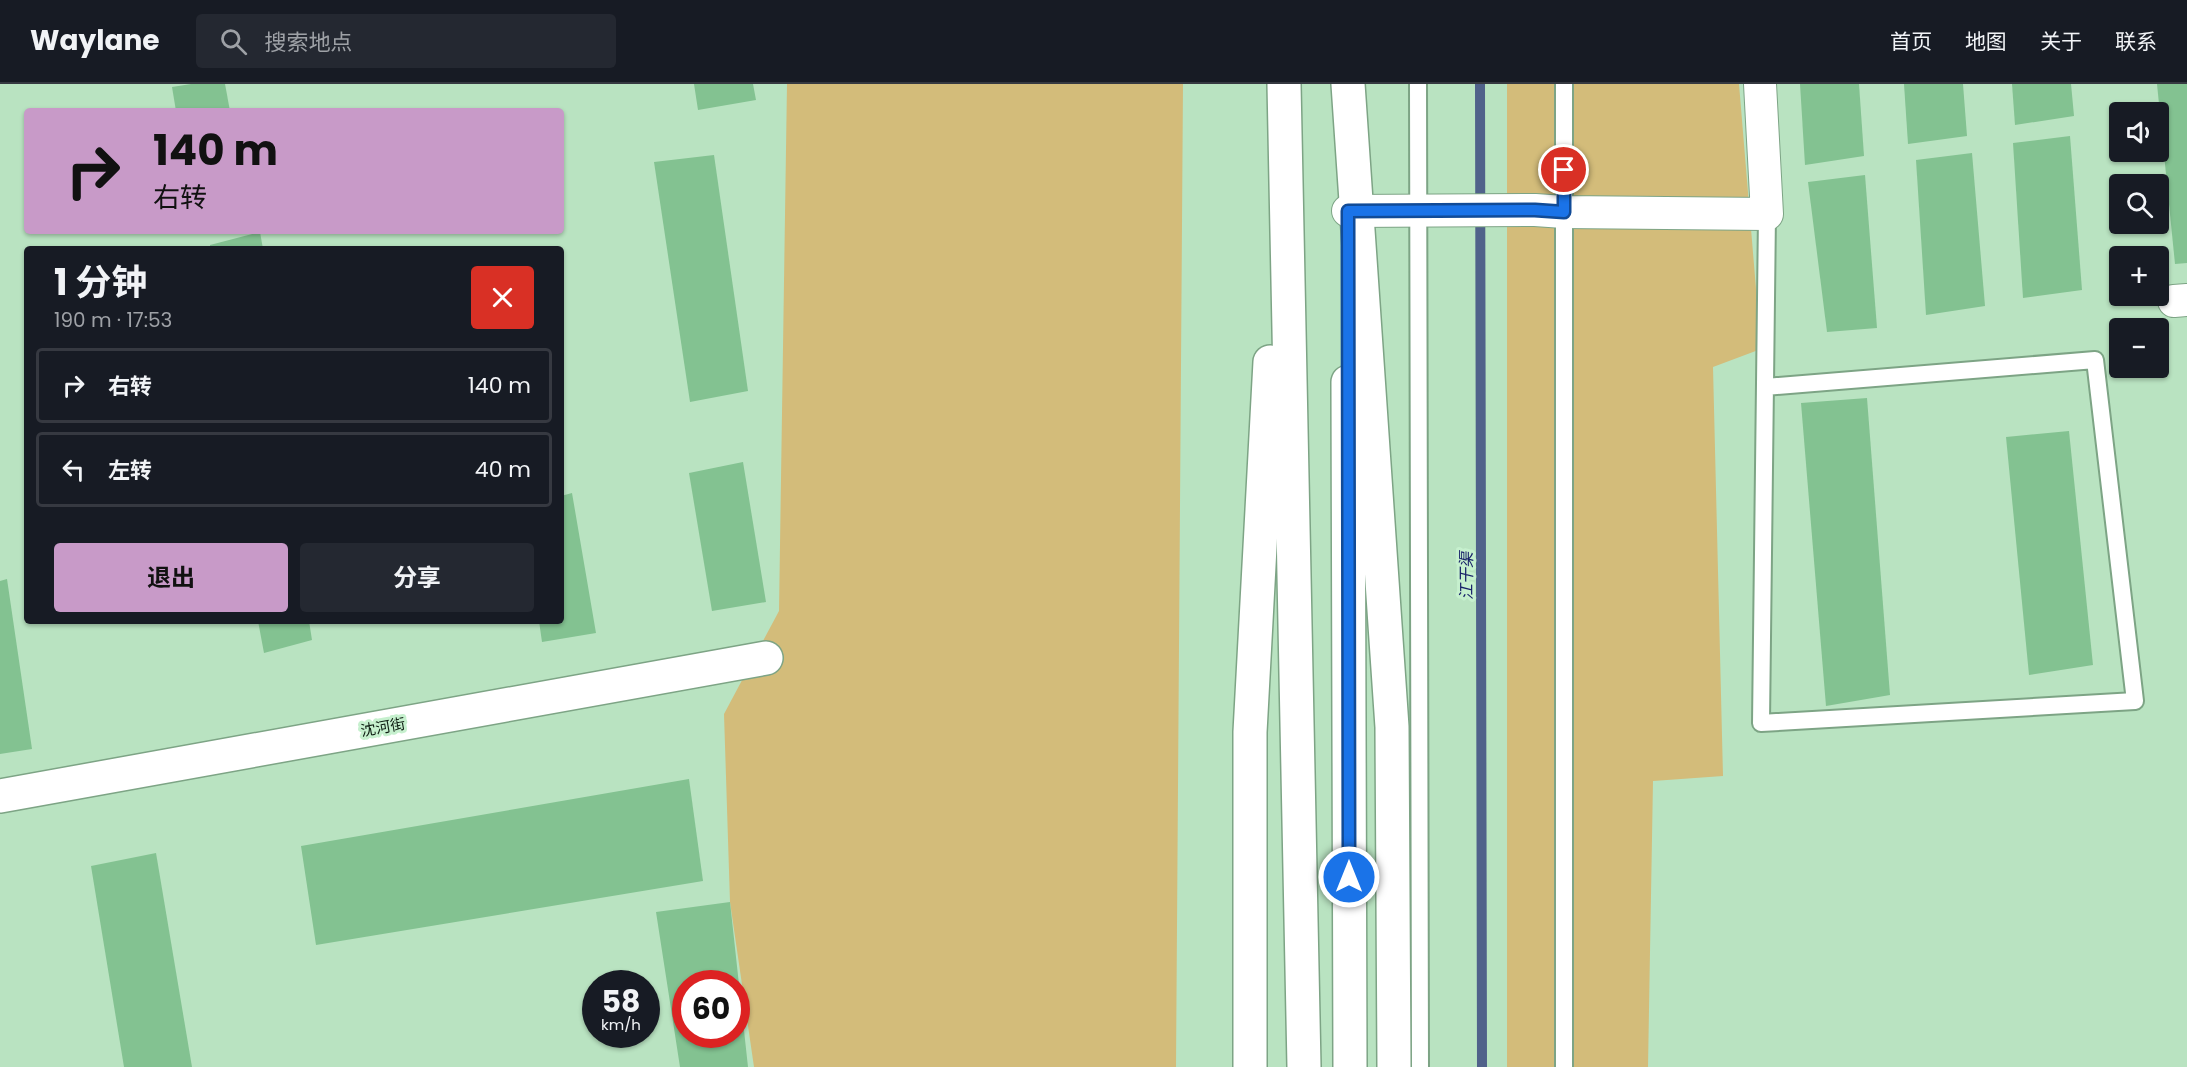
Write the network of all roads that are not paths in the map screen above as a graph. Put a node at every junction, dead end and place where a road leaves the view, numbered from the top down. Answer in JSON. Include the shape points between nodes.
{"nodes":[{"id":1,"x":1348,"y":84,"type":"edge"},
{"id":2,"x":1418,"y":84,"type":"edge"},
{"id":3,"x":1564,"y":84,"type":"edge"},
{"id":4,"x":1760,"y":84,"type":"edge"},
{"id":5,"x":1284,"y":89,"type":"edge"},
{"id":6,"x":1352,"y":211,"type":"junction"},
{"id":7,"x":1426,"y":211,"type":"junction"},
{"id":8,"x":1549,"y":211,"type":"junction"},
{"id":9,"x":1767,"y":214,"type":"junction"},
{"id":10,"x":1765,"y":387,"type":"junction"},
{"id":11,"x":766,"y":658,"type":"dead end"},
{"id":12,"x":0,"y":796,"type":"edge"},
{"id":13,"x":1250,"y":1067,"type":"edge"},
{"id":14,"x":1304,"y":1067,"type":"edge"},
{"id":15,"x":1350,"y":1067,"type":"edge"},
{"id":16,"x":1394,"y":1067,"type":"edge"},
{"id":17,"x":1420,"y":1067,"type":"edge"},
{"id":18,"x":1564,"y":1067,"type":"edge"}],
"edges":[{"from":1,"to":6,"type":"main road"},
{"from":2,"to":7,"type":"lane"},
{"from":3,"to":8,"type":"lane"},
{"from":4,"to":9,"type":"street"},
{"from":5,"to":13,"type":"main road","via":[[1250,732]]},
{"from":5,"to":14,"type":"main road"},
{"from":6,"to":7,"type":"street"},
{"from":6,"to":15,"type":"main road"},
{"from":6,"to":16,"type":"main road","via":[[1392,727]]},
{"from":7,"to":8,"type":"street"},
{"from":7,"to":17,"type":"lane"},
{"from":8,"to":9,"type":"street"},
{"from":8,"to":18,"type":"lane"},
{"from":9,"to":10,"type":"lane"},
{"from":10,"to":10,"type":"lane","via":[[1761,723],[2135,701],[2095,360]]},
{"from":11,"to":12,"type":"main road","name":"沈河街"}]}
